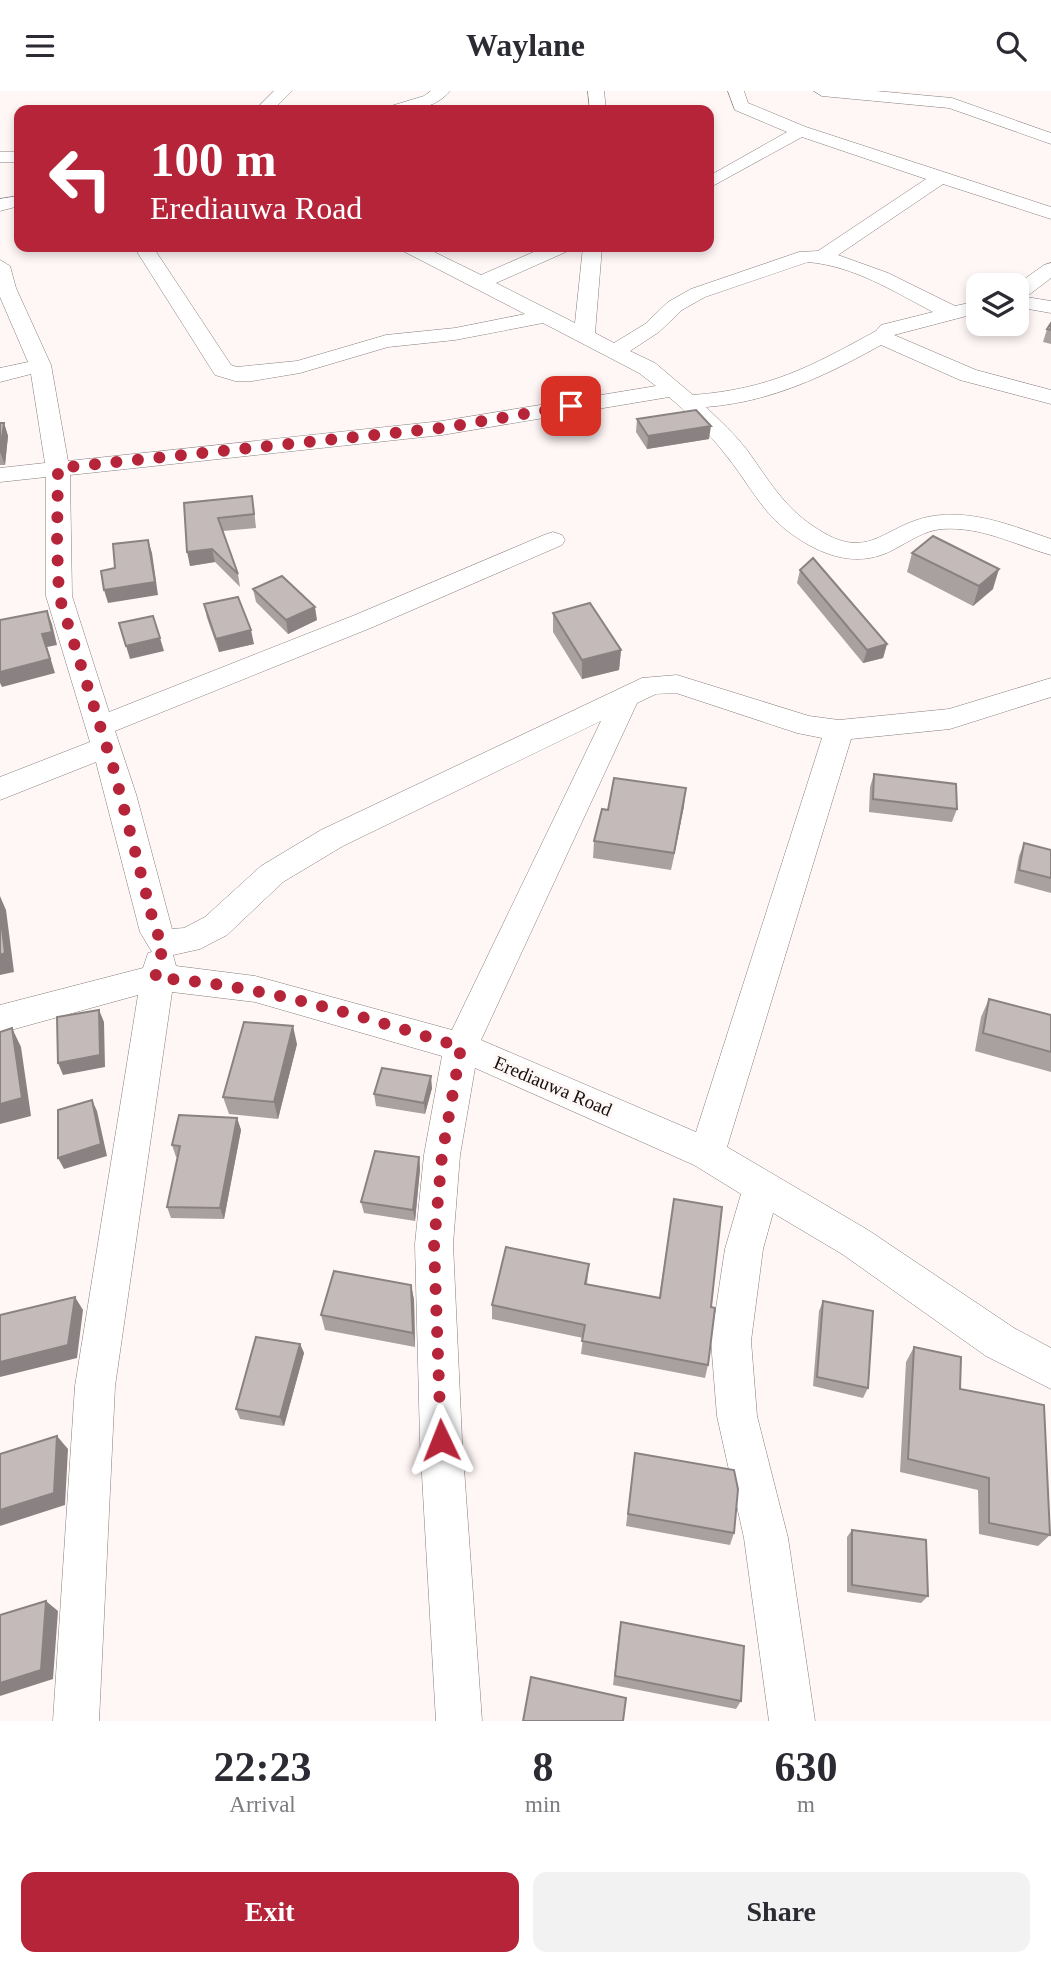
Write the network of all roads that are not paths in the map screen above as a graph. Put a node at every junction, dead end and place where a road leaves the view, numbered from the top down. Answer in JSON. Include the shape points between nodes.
{"nodes":[{"id":1,"x":284,"y":91,"type":"edge"},
{"id":2,"x":442,"y":91,"type":"edge"},
{"id":3,"x":736,"y":91,"type":"edge"},
{"id":4,"x":822,"y":91,"type":"edge"},
{"id":5,"x":950,"y":97,"type":"edge"},
{"id":6,"x":269,"y":105,"type":"edge"},
{"id":7,"x":414,"y":105,"type":"edge"},
{"id":8,"x":800,"y":131,"type":"junction"},
{"id":9,"x":1051,"y":139,"type":"edge"},
{"id":10,"x":940,"y":178,"type":"junction"},
{"id":11,"x":714,"y":180,"type":"edge"},
{"id":12,"x":1051,"y":213,"type":"edge"},
{"id":13,"x":147,"y":252,"type":"edge"},
{"id":14,"x":420,"y":252,"type":"edge"},
{"id":15,"x":550,"y":252,"type":"edge"},
{"id":16,"x":592,"y":252,"type":"edge"},
{"id":17,"x":824,"y":256,"type":"junction"},
{"id":18,"x":1051,"y":269,"type":"edge"},
{"id":19,"x":2,"y":281,"type":"edge"},
{"id":20,"x":482,"y":282,"type":"junction"},
{"id":21,"x":1029,"y":286,"type":"edge"},
{"id":22,"x":1029,"y":303,"type":"edge"},
{"id":23,"x":1051,"y":307,"type":"edge"},
{"id":24,"x":966,"y":310,"type":"edge"},
{"id":25,"x":952,"y":313,"type":"junction"},
{"id":26,"x":547,"y":316,"type":"junction"},
{"id":27,"x":584,"y":334,"type":"junction"},
{"id":28,"x":884,"y":335,"type":"junction"},
{"id":29,"x":616,"y":351,"type":"junction"},
{"id":30,"x":40,"y":365,"type":"junction"},
{"id":31,"x":0,"y":375,"type":"edge"},
{"id":32,"x":681,"y":395,"type":"junction"},
{"id":33,"x":1051,"y":397,"type":"edge"},
{"id":34,"x":58,"y":468,"type":"junction"},
{"id":35,"x":0,"y":475,"type":"edge"},
{"id":36,"x":552,"y":540,"type":"dead end"},
{"id":37,"x":1051,"y":547,"type":"edge"},
{"id":38,"x":1051,"y":687,"type":"edge"},
{"id":39,"x":625,"y":700,"type":"junction"},
{"id":40,"x":838,"y":730,"type":"junction"},
{"id":41,"x":104,"y":736,"type":"junction"},
{"id":42,"x":0,"y":789,"type":"edge"},
{"id":43,"x":160,"y":961,"type":"junction"},
{"id":44,"x":0,"y":1019,"type":"edge"},
{"id":45,"x":461,"y":1047,"type":"junction"},
{"id":46,"x":707,"y":1154,"type":"junction"},
{"id":47,"x":762,"y":1185,"type":"junction"},
{"id":48,"x":1051,"y":1369,"type":"edge"},
{"id":49,"x":76,"y":1721,"type":"edge"},
{"id":50,"x":459,"y":1721,"type":"edge"},
{"id":51,"x":792,"y":1721,"type":"edge"}],
"edges":[{"from":1,"to":6,"type":"street"},
{"from":2,"to":7,"type":"street"},
{"from":3,"to":8,"type":"street","via":[[741,106]]},
{"from":4,"to":5,"type":"street"},
{"from":5,"to":9,"type":"street"},
{"from":8,"to":10,"type":"street"},
{"from":8,"to":11,"type":"street"},
{"from":10,"to":12,"type":"street"},
{"from":10,"to":17,"type":"street"},
{"from":13,"to":26,"type":"street","via":[[223,370],[235,374],[300,367],[386,341],[455,334]]},
{"from":14,"to":20,"type":"street"},
{"from":15,"to":20,"type":"street"},
{"from":16,"to":27,"type":"street"},
{"from":17,"to":25,"type":"street"},
{"from":17,"to":29,"type":"street","via":[[806,256],[698,293]]},
{"from":18,"to":21,"type":"street"},
{"from":19,"to":30,"type":"street"},
{"from":20,"to":26,"type":"street"},
{"from":22,"to":23,"type":"street"},
{"from":24,"to":25,"type":"street"},
{"from":25,"to":28,"type":"street","via":[[888,329]]},
{"from":26,"to":27,"type":"street"},
{"from":27,"to":29,"type":"street"},
{"from":28,"to":32,"type":"street","via":[[780,387],[747,396]]},
{"from":28,"to":33,"type":"street","via":[[968,375]]},
{"from":29,"to":32,"type":"street"},
{"from":30,"to":31,"type":"street"},
{"from":30,"to":34,"type":"street"},
{"from":32,"to":34,"type":"street","via":[[442,428]]},
{"from":32,"to":37,"type":"street","via":[[727,441],[771,502],[818,542],[842,551],[874,552],[925,524],[951,522],[982,525]]},
{"from":34,"to":35,"type":"street"},
{"from":34,"to":41,"type":"street","via":[[59,596]]},
{"from":36,"to":41,"type":"street"},
{"from":38,"to":40,"type":"street","via":[[950,719]]},
{"from":39,"to":40,"type":"street","via":[[652,685],[677,684],[807,726]]},
{"from":39,"to":43,"type":"street","via":[[332,838],[272,874],[216,926]]},
{"from":39,"to":45,"type":"street"},
{"from":40,"to":46,"type":"street"},
{"from":41,"to":42,"type":"street"},
{"from":41,"to":43,"type":"street"},
{"from":43,"to":44,"type":"street","name":"Erediauwa Road","via":[[89,993]]},
{"from":43,"to":45,"type":"street","name":"Erediauwa Road","via":[[203,981],[255,989]]},
{"from":43,"to":49,"type":"street","via":[[95,1386]]},
{"from":45,"to":46,"type":"street","name":"Erediauwa Road"},
{"from":45,"to":50,"type":"street","via":[[442,1155],[434,1244]]},
{"from":46,"to":47,"type":"street","name":"Erediauwa Road"},
{"from":47,"to":48,"type":"street","name":"Erediauwa Road","via":[[855,1242],[1000,1342]]},
{"from":47,"to":51,"type":"street","via":[[744,1249],[731,1341],[737,1416],[765,1538]]}]}
